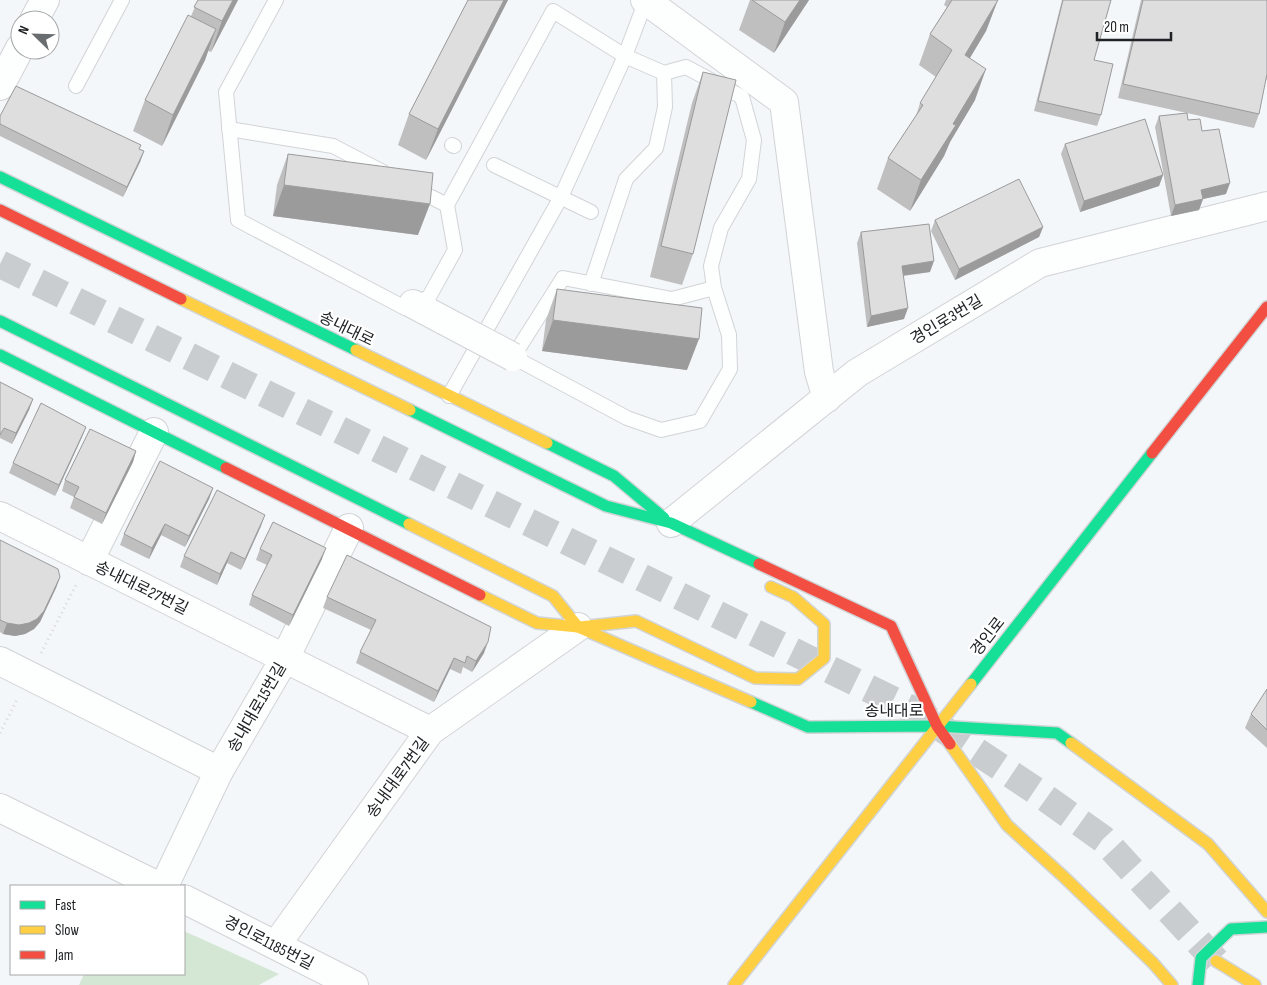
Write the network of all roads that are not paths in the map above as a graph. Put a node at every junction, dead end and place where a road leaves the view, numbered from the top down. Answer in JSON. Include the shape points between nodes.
{"nodes":[{"id":1,"x":122,"y":0,"type":"edge"},
{"id":2,"x":276,"y":0,"type":"edge"},
{"id":3,"x":646,"y":0,"type":"edge"},
{"id":4,"x":552,"y":6,"type":"edge"},
{"id":5,"x":624,"y":56,"type":"junction"},
{"id":6,"x":14,"y":60,"type":"edge"},
{"id":7,"x":664,"y":73,"type":"junction"},
{"id":8,"x":0,"y":86,"type":"edge"},
{"id":9,"x":76,"y":86,"type":"dead end"},
{"id":10,"x":229,"y":128,"type":"junction"},
{"id":11,"x":494,"y":165,"type":"dead end"},
{"id":12,"x":0,"y":177,"type":"edge"},
{"id":13,"x":561,"y":198,"type":"junction"},
{"id":14,"x":447,"y":206,"type":"junction"},
{"id":15,"x":1267,"y":206,"type":"edge"},
{"id":16,"x":0,"y":210,"type":"edge"},
{"id":17,"x":591,"y":212,"type":"dead end"},
{"id":18,"x":591,"y":284,"type":"junction"},
{"id":19,"x":714,"y":288,"type":"junction"},
{"id":20,"x":413,"y":304,"type":"junction"},
{"id":21,"x":1267,"y":307,"type":"edge"},
{"id":22,"x":0,"y":321,"type":"edge"},
{"id":23,"x":0,"y":355,"type":"edge"},
{"id":24,"x":513,"y":357,"type":"junction"},
{"id":25,"x":449,"y":396,"type":"junction"},
{"id":26,"x":827,"y":398,"type":"junction"},
{"id":27,"x":154,"y":432,"type":"junction"},
{"id":28,"x":0,"y":516,"type":"edge"},
{"id":29,"x":348,"y":528,"type":"junction"},
{"id":30,"x":677,"y":532,"type":"junction"},
{"id":31,"x":89,"y":560,"type":"junction"},
{"id":32,"x":758,"y":581,"type":"dead end"},
{"id":33,"x":578,"y":627,"type":"junction"},
{"id":34,"x":285,"y":658,"type":"junction"},
{"id":35,"x":0,"y":661,"type":"edge"},
{"id":36,"x":938,"y":726,"type":"junction"},
{"id":37,"x":430,"y":731,"type":"junction"},
{"id":38,"x":219,"y":771,"type":"junction"},
{"id":39,"x":0,"y":808,"type":"edge"},
{"id":40,"x":156,"y":885,"type":"edge"},
{"id":41,"x":164,"y":885,"type":"edge"},
{"id":42,"x":185,"y":900,"type":"edge"},
{"id":43,"x":1267,"y":912,"type":"edge"},
{"id":44,"x":1267,"y":927,"type":"edge"},
{"id":45,"x":276,"y":945,"type":"junction"},
{"id":46,"x":354,"y":985,"type":"edge"},
{"id":47,"x":734,"y":985,"type":"edge"},
{"id":48,"x":1172,"y":985,"type":"edge"},
{"id":49,"x":1198,"y":985,"type":"edge"},
{"id":50,"x":1235,"y":985,"type":"edge"},
{"id":51,"x":1255,"y":985,"type":"edge"}],
"edges":[{"from":1,"to":9,"type":"lane"},
{"from":2,"to":10,"type":"lane","via":[[226,92]]},
{"from":3,"to":5,"type":"lane"},
{"from":3,"to":26,"type":"street","via":[[784,102],[819,372]]},
{"from":4,"to":5,"type":"lane"},
{"from":4,"to":14,"type":"lane"},
{"from":5,"to":7,"type":"lane"},
{"from":5,"to":13,"type":"lane"},
{"from":6,"to":8,"type":"street"},
{"from":7,"to":18,"type":"lane","via":[[665,107],[656,148],[626,179]]},
{"from":7,"to":19,"type":"lane","via":[[686,67],[742,97],[754,140],[749,179],[721,228],[711,266]]},
{"from":10,"to":14,"type":"lane","via":[[332,146]]},
{"from":10,"to":20,"type":"lane","via":[[238,220],[405,308]]},
{"from":11,"to":13,"type":"lane"},
{"from":12,"to":25,"type":"street","name":"송내대로"},
{"from":13,"to":17,"type":"lane"},
{"from":13,"to":25,"type":"lane"},
{"from":14,"to":20,"type":"lane","via":[[455,250],[430,297]]},
{"from":15,"to":26,"type":"street","name":"경인로3번길","via":[[1040,263],[857,373]]},
{"from":16,"to":30,"type":"street","name":"송내대로","via":[[606,506]]},
{"from":18,"to":19,"type":"lane","via":[[672,299]]},
{"from":18,"to":24,"type":"lane","via":[[563,278]]},
{"from":19,"to":24,"type":"lane","via":[[729,335],[730,369],[700,421],[661,430],[627,418]]},
{"from":20,"to":24,"type":"street","bridge":true},
{"from":21,"to":36,"type":"street","name":"경인로"},
{"from":22,"to":33,"type":"street","name":"송내대로","via":[[554,596]]},
{"from":23,"to":27,"type":"street","name":"송내대로"},
{"from":25,"to":30,"type":"street","name":"송내대로","via":[[614,476]]},
{"from":26,"to":30,"type":"street","name":"경인로3번길"},
{"from":27,"to":29,"type":"street","name":"송내대로"},
{"from":27,"to":31,"type":"street"},
{"from":28,"to":31,"type":"street","name":"송내대로27번길"},
{"from":29,"to":33,"type":"street","name":"송내대로","via":[[537,623]]},
{"from":29,"to":34,"type":"street","name":"송내대로15번길"},
{"from":30,"to":36,"type":"street","name":"송내대로","via":[[892,626]]},
{"from":31,"to":34,"type":"street","name":"송내대로27번길"},
{"from":32,"to":33,"type":"street","via":[[793,597],[824,624],[824,658],[798,679],[755,678],[636,621]]},
{"from":33,"to":36,"type":"street","name":"송내대로","via":[[808,726]]},
{"from":33,"to":37,"type":"street","name":"송내대로7번길"},
{"from":34,"to":37,"type":"street","name":"송내대로27번길"},
{"from":34,"to":38,"type":"street","name":"송내대로15번길"},
{"from":35,"to":38,"type":"street"},
{"from":36,"to":43,"type":"street","via":[[1057,733],[1208,844]]},
{"from":36,"to":47,"type":"street","name":"경인로"},
{"from":36,"to":48,"type":"street","via":[[1007,825],[1119,930]]},
{"from":37,"to":45,"type":"street","name":"송내대로7번길"},
{"from":38,"to":41,"type":"street","name":"송내대로15번길"},
{"from":39,"to":40,"type":"street"},
{"from":42,"to":45,"type":"street","name":"경인로1185번길"},
{"from":44,"to":49,"type":"street","via":[[1231,930],[1201,958]]},
{"from":45,"to":46,"type":"street","name":"경인로1185번길"},
{"from":50,"to":51,"type":"street","via":[[1216,960]]}]}
